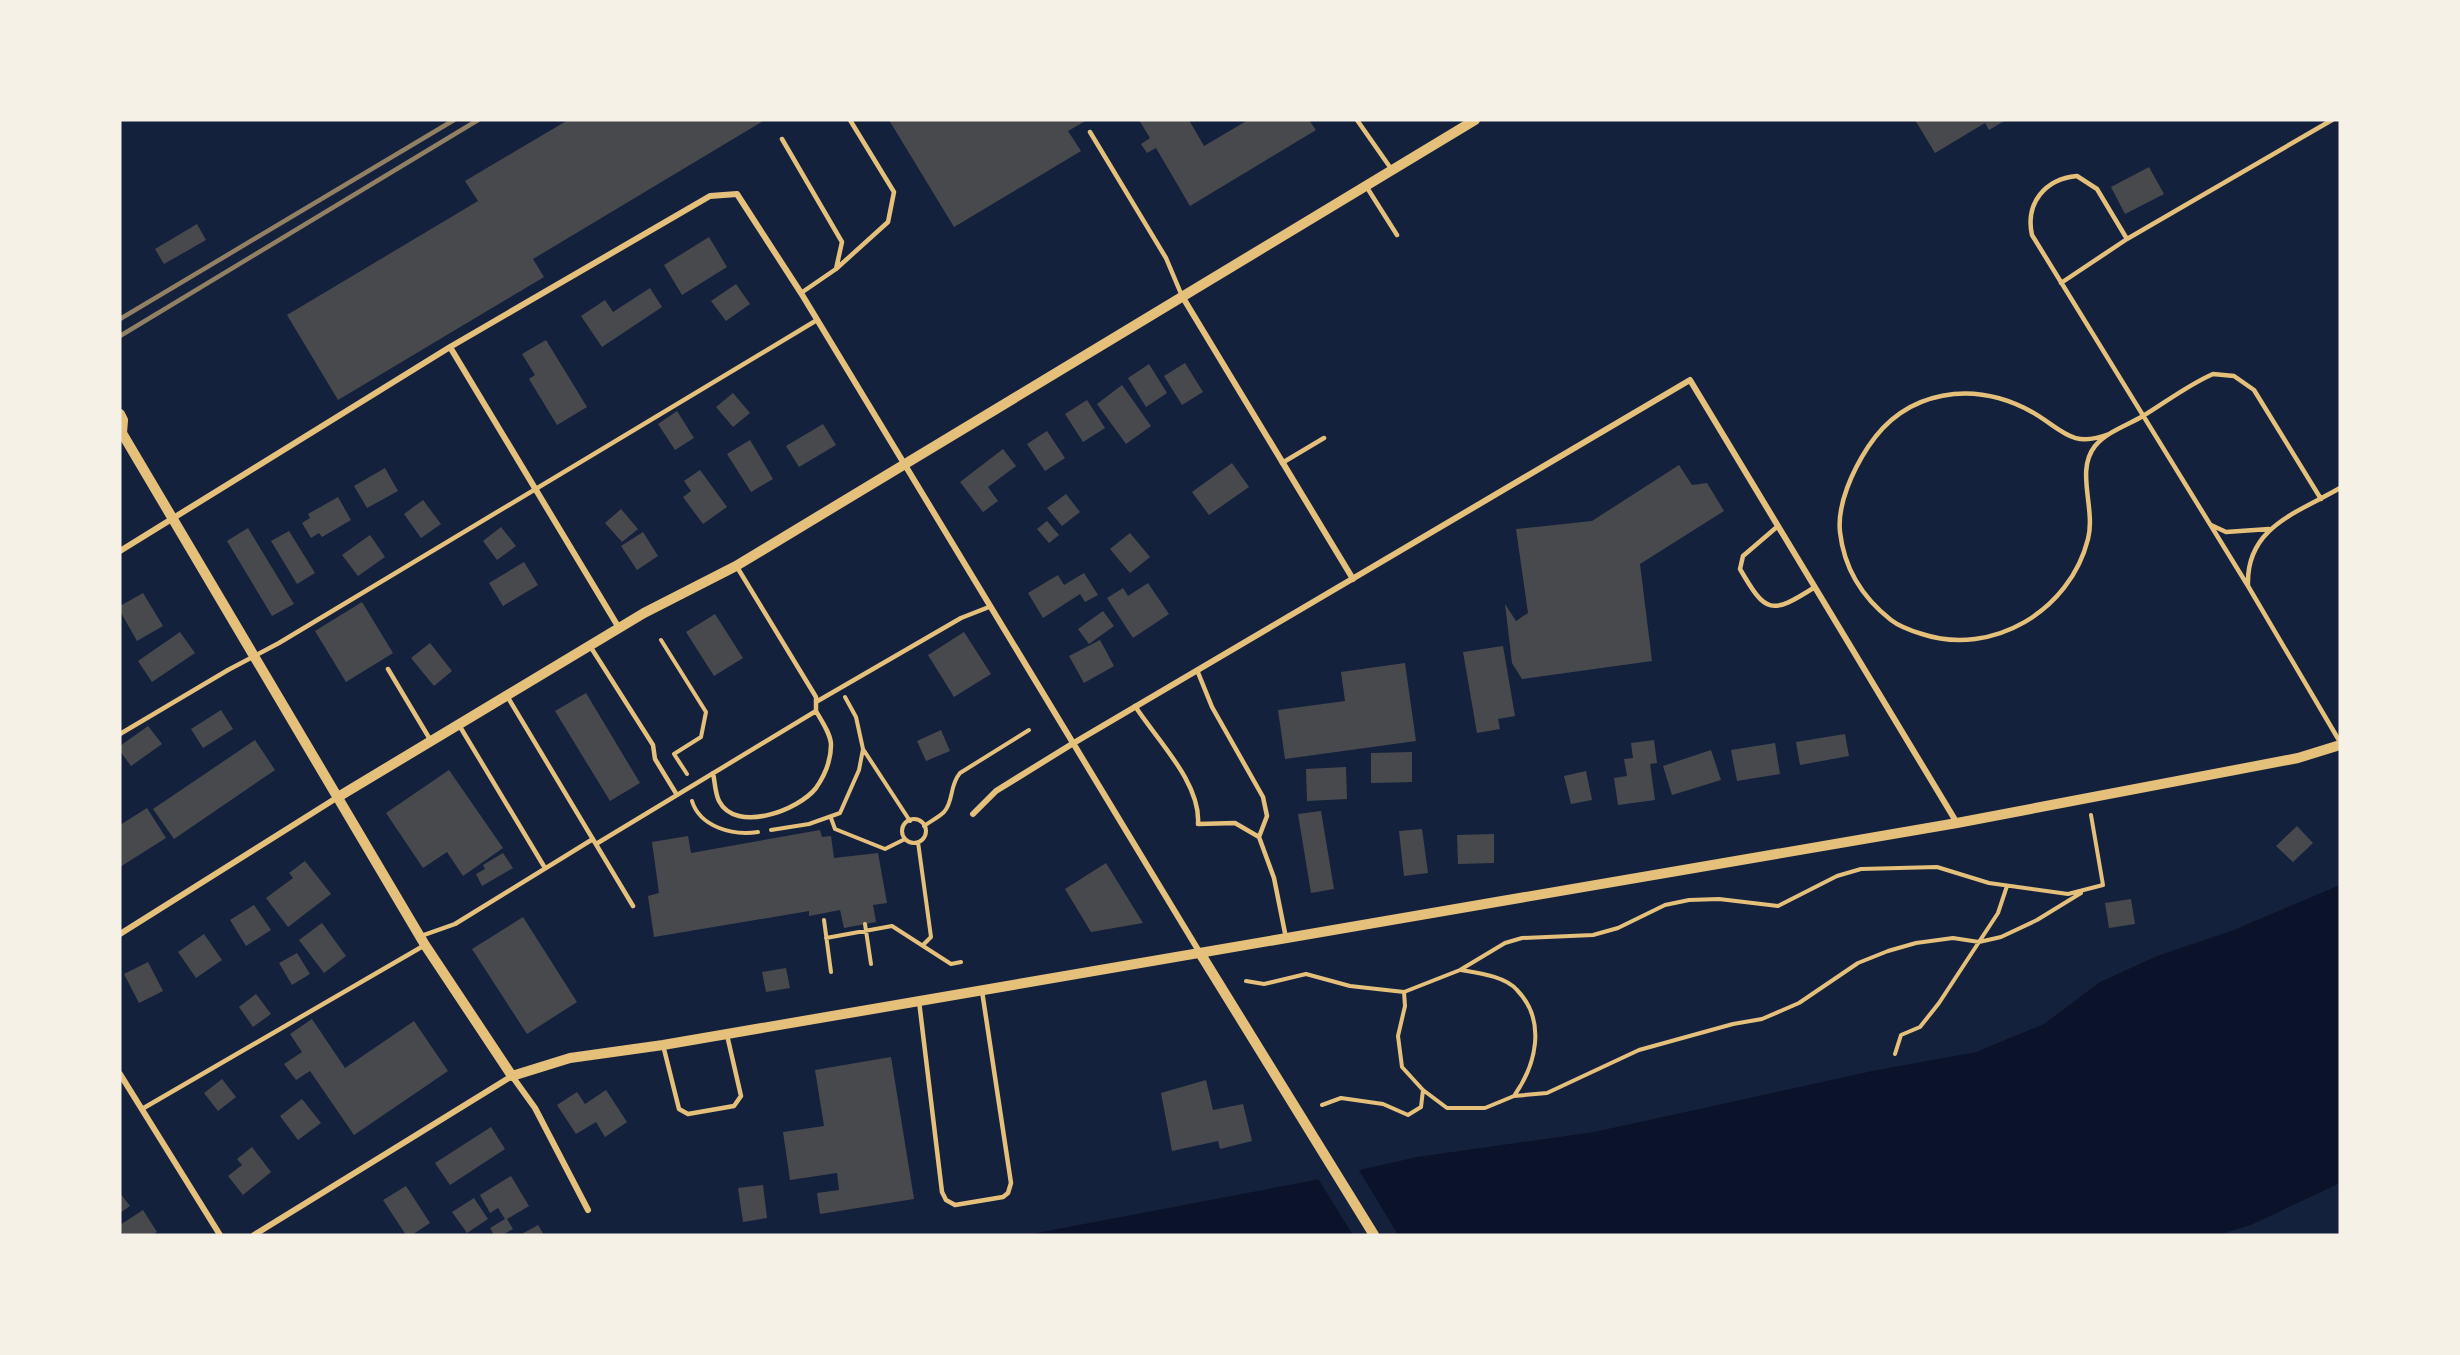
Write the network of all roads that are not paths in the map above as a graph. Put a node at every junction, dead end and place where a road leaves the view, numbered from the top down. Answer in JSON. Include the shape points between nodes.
{"nodes":[{"id":1,"x":850,"y":120,"type":"edge"},
{"id":2,"x":1357,"y":120,"type":"edge"},
{"id":3,"x":1475,"y":120,"type":"edge"},
{"id":4,"x":2332,"y":120,"type":"edge"},
{"id":5,"x":1090,"y":132,"type":"dead end"},
{"id":6,"x":782,"y":139,"type":"dead end"},
{"id":7,"x":1392,"y":170,"type":"junction"},
{"id":8,"x":1366,"y":186,"type":"junction"},
{"id":9,"x":1397,"y":235,"type":"dead end"},
{"id":10,"x":2127,"y":238,"type":"junction"},
{"id":11,"x":836,"y":269,"type":"junction"},
{"id":12,"x":2061,"y":283,"type":"junction"},
{"id":13,"x":801,"y":293,"type":"junction"},
{"id":14,"x":1182,"y":296,"type":"junction"},
{"id":15,"x":817,"y":320,"type":"junction"},
{"id":16,"x":450,"y":347,"type":"junction"},
{"id":17,"x":120,"y":414,"type":"edge"},
{"id":18,"x":2143,"y":416,"type":"junction"},
{"id":19,"x":121,"y":432,"type":"edge"},
{"id":20,"x":2109,"y":434,"type":"junction"},
{"id":21,"x":1324,"y":438,"type":"dead end"},
{"id":22,"x":1282,"y":463,"type":"junction"},
{"id":23,"x":903,"y":465,"type":"junction"},
{"id":24,"x":2340,"y":488,"type":"edge"},
{"id":25,"x":534,"y":490,"type":"junction"},
{"id":26,"x":2321,"y":499,"type":"junction"},
{"id":27,"x":173,"y":519,"type":"junction"},
{"id":28,"x":2210,"y":525,"type":"junction"},
{"id":29,"x":1778,"y":526,"type":"junction"},
{"id":30,"x":2272,"y":528,"type":"junction"},
{"id":31,"x":120,"y":551,"type":"edge"},
{"id":32,"x":736,"y":566,"type":"junction"},
{"id":33,"x":1353,"y":579,"type":"junction"},
{"id":34,"x":2248,"y":586,"type":"junction"},
{"id":35,"x":1815,"y":587,"type":"junction"},
{"id":36,"x":989,"y":607,"type":"junction"},
{"id":37,"x":619,"y":628,"type":"junction"},
{"id":38,"x":590,"y":646,"type":"junction"},
{"id":39,"x":255,"y":657,"type":"junction"},
{"id":40,"x":388,"y":669,"type":"dead end"},
{"id":41,"x":1197,"y":670,"type":"junction"},
{"id":42,"x":507,"y":696,"type":"junction"},
{"id":43,"x":816,"y":702,"type":"junction"},
{"id":44,"x":1135,"y":706,"type":"junction"},
{"id":45,"x":816,"y":711,"type":"junction"},
{"id":46,"x":459,"y":725,"type":"junction"},
{"id":47,"x":120,"y":734,"type":"edge"},
{"id":48,"x":432,"y":741,"type":"junction"},
{"id":49,"x":1072,"y":744,"type":"junction"},
{"id":50,"x":2340,"y":744,"type":"edge"},
{"id":51,"x":713,"y":773,"type":"junction"},
{"id":52,"x":677,"y":795,"type":"junction"},
{"id":53,"x":338,"y":797,"type":"junction"},
{"id":54,"x":973,"y":814,"type":"dead end"},
{"id":55,"x":1957,"y":823,"type":"junction"},
{"id":56,"x":1259,"y":837,"type":"junction"},
{"id":57,"x":593,"y":838,"type":"junction"},
{"id":58,"x":596,"y":844,"type":"junction"},
{"id":59,"x":545,"y":868,"type":"junction"},
{"id":60,"x":633,"y":906,"type":"dead end"},
{"id":61,"x":120,"y":934,"type":"edge"},
{"id":62,"x":1286,"y":938,"type":"junction"},
{"id":63,"x":423,"y":940,"type":"junction"},
{"id":64,"x":1200,"y":953,"type":"junction"},
{"id":65,"x":982,"y":990,"type":"junction"},
{"id":66,"x":919,"y":1001,"type":"junction"},
{"id":67,"x":727,"y":1034,"type":"junction"},
{"id":68,"x":663,"y":1045,"type":"junction"},
{"id":69,"x":120,"y":1074,"type":"edge"},
{"id":70,"x":512,"y":1076,"type":"junction"},
{"id":71,"x":142,"y":1109,"type":"junction"},
{"id":72,"x":588,"y":1210,"type":"dead end"},
{"id":73,"x":220,"y":1235,"type":"edge"},
{"id":74,"x":254,"y":1235,"type":"edge"},
{"id":75,"x":1374,"y":1235,"type":"edge"}],
"edges":[{"from":1,"to":11,"type":"lane","via":[[894,192],[888,222]]},
{"from":2,"to":7,"type":"lane"},
{"from":3,"to":7,"type":"street"},
{"from":4,"to":10,"type":"lane"},
{"from":5,"to":14,"type":"lane","via":[[1166,258]]},
{"from":6,"to":11,"type":"lane","via":[[842,242]]},
{"from":7,"to":8,"type":"street"},
{"from":8,"to":9,"type":"lane"},
{"from":8,"to":14,"type":"street"},
{"from":10,"to":12,"type":"lane"},
{"from":10,"to":12,"type":"lane","via":[[2097,189],[2087,180],[2077,176],[2052,182],[2037,199],[2030,225]]},
{"from":11,"to":13,"type":"lane"},
{"from":12,"to":18,"type":"lane"},
{"from":13,"to":15,"type":"street"},
{"from":13,"to":16,"type":"street","via":[[737,194],[710,196]]},
{"from":14,"to":22,"type":"street"},
{"from":14,"to":23,"type":"street"},
{"from":15,"to":23,"type":"street"},
{"from":15,"to":25,"type":"lane"},
{"from":16,"to":25,"type":"street"},
{"from":16,"to":27,"type":"street"},
{"from":17,"to":19,"type":"street"},
{"from":18,"to":20,"type":"lane"},
{"from":18,"to":26,"type":"lane","via":[[2202,379],[2224,373],[2234,376],[2263,401]]},
{"from":18,"to":28,"type":"lane"},
{"from":19,"to":27,"type":"street"},
{"from":20,"to":20,"type":"lane","via":[[2095,445],[2085,469],[2090,519],[2083,554],[2059,593],[2027,622],[1988,638],[1938,639],[1895,623],[1860,590],[1844,548],[1841,512],[1859,461],[1872,441],[1907,410],[1928,399],[1972,393],[2011,403],[2034,413],[2054,429],[2085,441]]},
{"from":21,"to":22,"type":"lane"},
{"from":22,"to":33,"type":"street"},
{"from":23,"to":32,"type":"street"},
{"from":23,"to":36,"type":"street"},
{"from":24,"to":26,"type":"lane"},
{"from":25,"to":37,"type":"street"},
{"from":25,"to":39,"type":"lane"},
{"from":26,"to":30,"type":"lane"},
{"from":27,"to":31,"type":"street"},
{"from":27,"to":39,"type":"street"},
{"from":28,"to":30,"type":"lane","via":[[2226,532]]},
{"from":28,"to":34,"type":"lane"},
{"from":29,"to":33,"type":"street","via":[[1690,380]]},
{"from":29,"to":35,"type":"street"},
{"from":29,"to":35,"type":"lane","via":[[1743,556],[1740,569],[1756,597],[1771,607],[1786,605]]},
{"from":30,"to":34,"type":"lane","via":[[2255,546],[2247,572]]},
{"from":32,"to":37,"type":"street"},
{"from":32,"to":43,"type":"lane"},
{"from":33,"to":41,"type":"street"},
{"from":34,"to":50,"type":"lane"},
{"from":35,"to":55,"type":"street"},
{"from":36,"to":43,"type":"lane","via":[[961,618]]},
{"from":36,"to":49,"type":"street"},
{"from":37,"to":38,"type":"street"},
{"from":38,"to":42,"type":"street"},
{"from":38,"to":52,"type":"lane","via":[[653,745],[655,759]]},
{"from":39,"to":47,"type":"lane"},
{"from":39,"to":53,"type":"street"},
{"from":40,"to":48,"type":"lane"},
{"from":41,"to":44,"type":"street"},
{"from":41,"to":56,"type":"lane","via":[[1212,707],[1263,797],[1267,816]]},
{"from":42,"to":46,"type":"street"},
{"from":42,"to":57,"type":"lane"},
{"from":43,"to":45,"type":"lane"},
{"from":44,"to":49,"type":"street"},
{"from":44,"to":56,"type":"lane","via":[[1192,787],[1199,808],[1198,824],[1235,823]]},
{"from":45,"to":51,"type":"lane"},
{"from":45,"to":51,"type":"lane","via":[[831,742],[829,764],[815,790],[794,803],[769,816],[744,818],[729,812],[719,801]]},
{"from":46,"to":48,"type":"street"},
{"from":46,"to":59,"type":"lane"},
{"from":48,"to":53,"type":"street"},
{"from":49,"to":54,"type":"street","via":[[996,791]]},
{"from":49,"to":64,"type":"street"},
{"from":50,"to":55,"type":"street","via":[[2298,758]]},
{"from":51,"to":52,"type":"lane"},
{"from":52,"to":58,"type":"lane"},
{"from":53,"to":61,"type":"street"},
{"from":53,"to":63,"type":"street"},
{"from":55,"to":62,"type":"street"},
{"from":56,"to":62,"type":"lane","via":[[1274,878]]},
{"from":57,"to":58,"type":"lane"},
{"from":57,"to":59,"type":"lane"},
{"from":58,"to":60,"type":"lane"},
{"from":59,"to":63,"type":"lane"},
{"from":62,"to":64,"type":"street"},
{"from":63,"to":70,"type":"street"},
{"from":63,"to":71,"type":"lane"},
{"from":64,"to":65,"type":"street"},
{"from":64,"to":75,"type":"street"},
{"from":65,"to":66,"type":"street"},
{"from":65,"to":66,"type":"lane","via":[[1011,1183],[1003,1197],[955,1205],[942,1192]]},
{"from":66,"to":67,"type":"street"},
{"from":67,"to":68,"type":"street"},
{"from":67,"to":68,"type":"lane","via":[[741,1096],[734,1106],[688,1114],[679,1109]]},
{"from":68,"to":70,"type":"street","via":[[570,1058]]},
{"from":69,"to":71,"type":"street"},
{"from":70,"to":72,"type":"street","via":[[535,1108]]},
{"from":70,"to":74,"type":"street"},
{"from":71,"to":73,"type":"street"}]}
